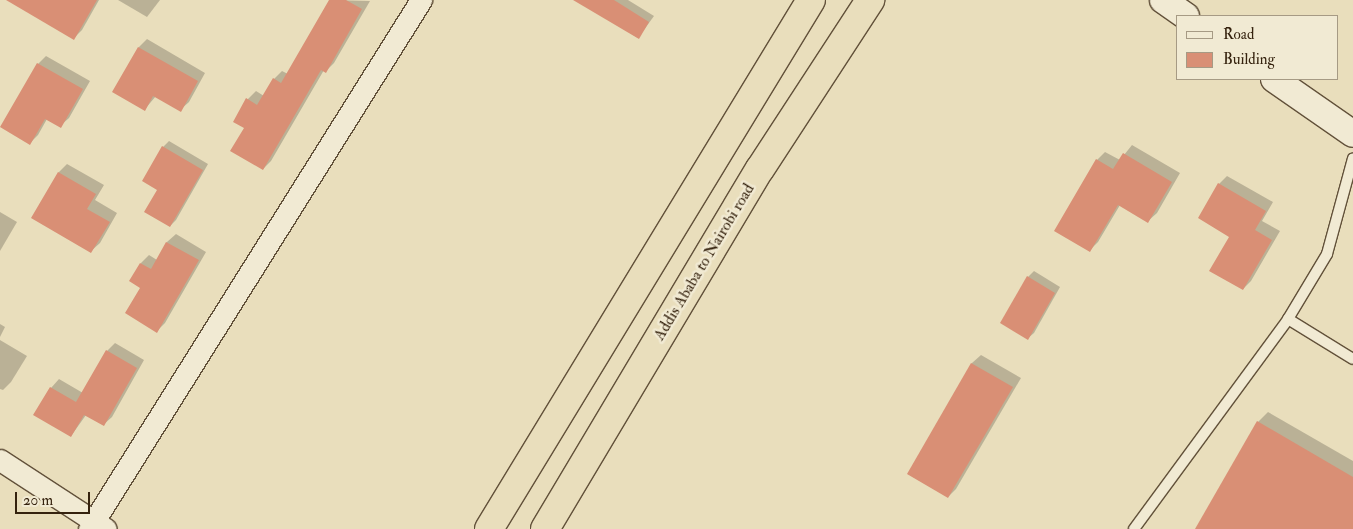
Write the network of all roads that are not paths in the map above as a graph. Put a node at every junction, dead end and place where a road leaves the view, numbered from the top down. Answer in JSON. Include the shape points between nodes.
{"nodes":[{"id":1,"x":421,"y":0,"type":"edge"},
{"id":2,"x":811,"y":0,"type":"edge"},
{"id":3,"x":870,"y":0,"type":"edge"},
{"id":4,"x":1163,"y":0,"type":"edge"},
{"id":5,"x":1185,"y":15,"type":"edge"},
{"id":6,"x":1275,"y":80,"type":"edge"},
{"id":7,"x":1353,"y":134,"type":"edge"},
{"id":8,"x":1353,"y":158,"type":"edge"},
{"id":9,"x":1288,"y":319,"type":"junction"},
{"id":10,"x":1353,"y":359,"type":"edge"},
{"id":11,"x":0,"y":460,"type":"edge"},
{"id":12,"x":96,"y":526,"type":"edge"},
{"id":13,"x":489,"y":529,"type":"edge"},
{"id":14,"x":545,"y":529,"type":"edge"},
{"id":15,"x":1134,"y":529,"type":"edge"}],
"edges":[{"from":1,"to":12,"type":"street"},
{"from":2,"to":13,"type":"highway"},
{"from":3,"to":14,"type":"highway","name":"Addis Ababa to Nairobi road","via":[[760,168]]},
{"from":4,"to":5,"type":"street"},
{"from":6,"to":7,"type":"street"},
{"from":8,"to":9,"type":"lane","via":[[1327,254]]},
{"from":9,"to":10,"type":"lane"},
{"from":9,"to":15,"type":"lane"},
{"from":11,"to":12,"type":"street"}]}
